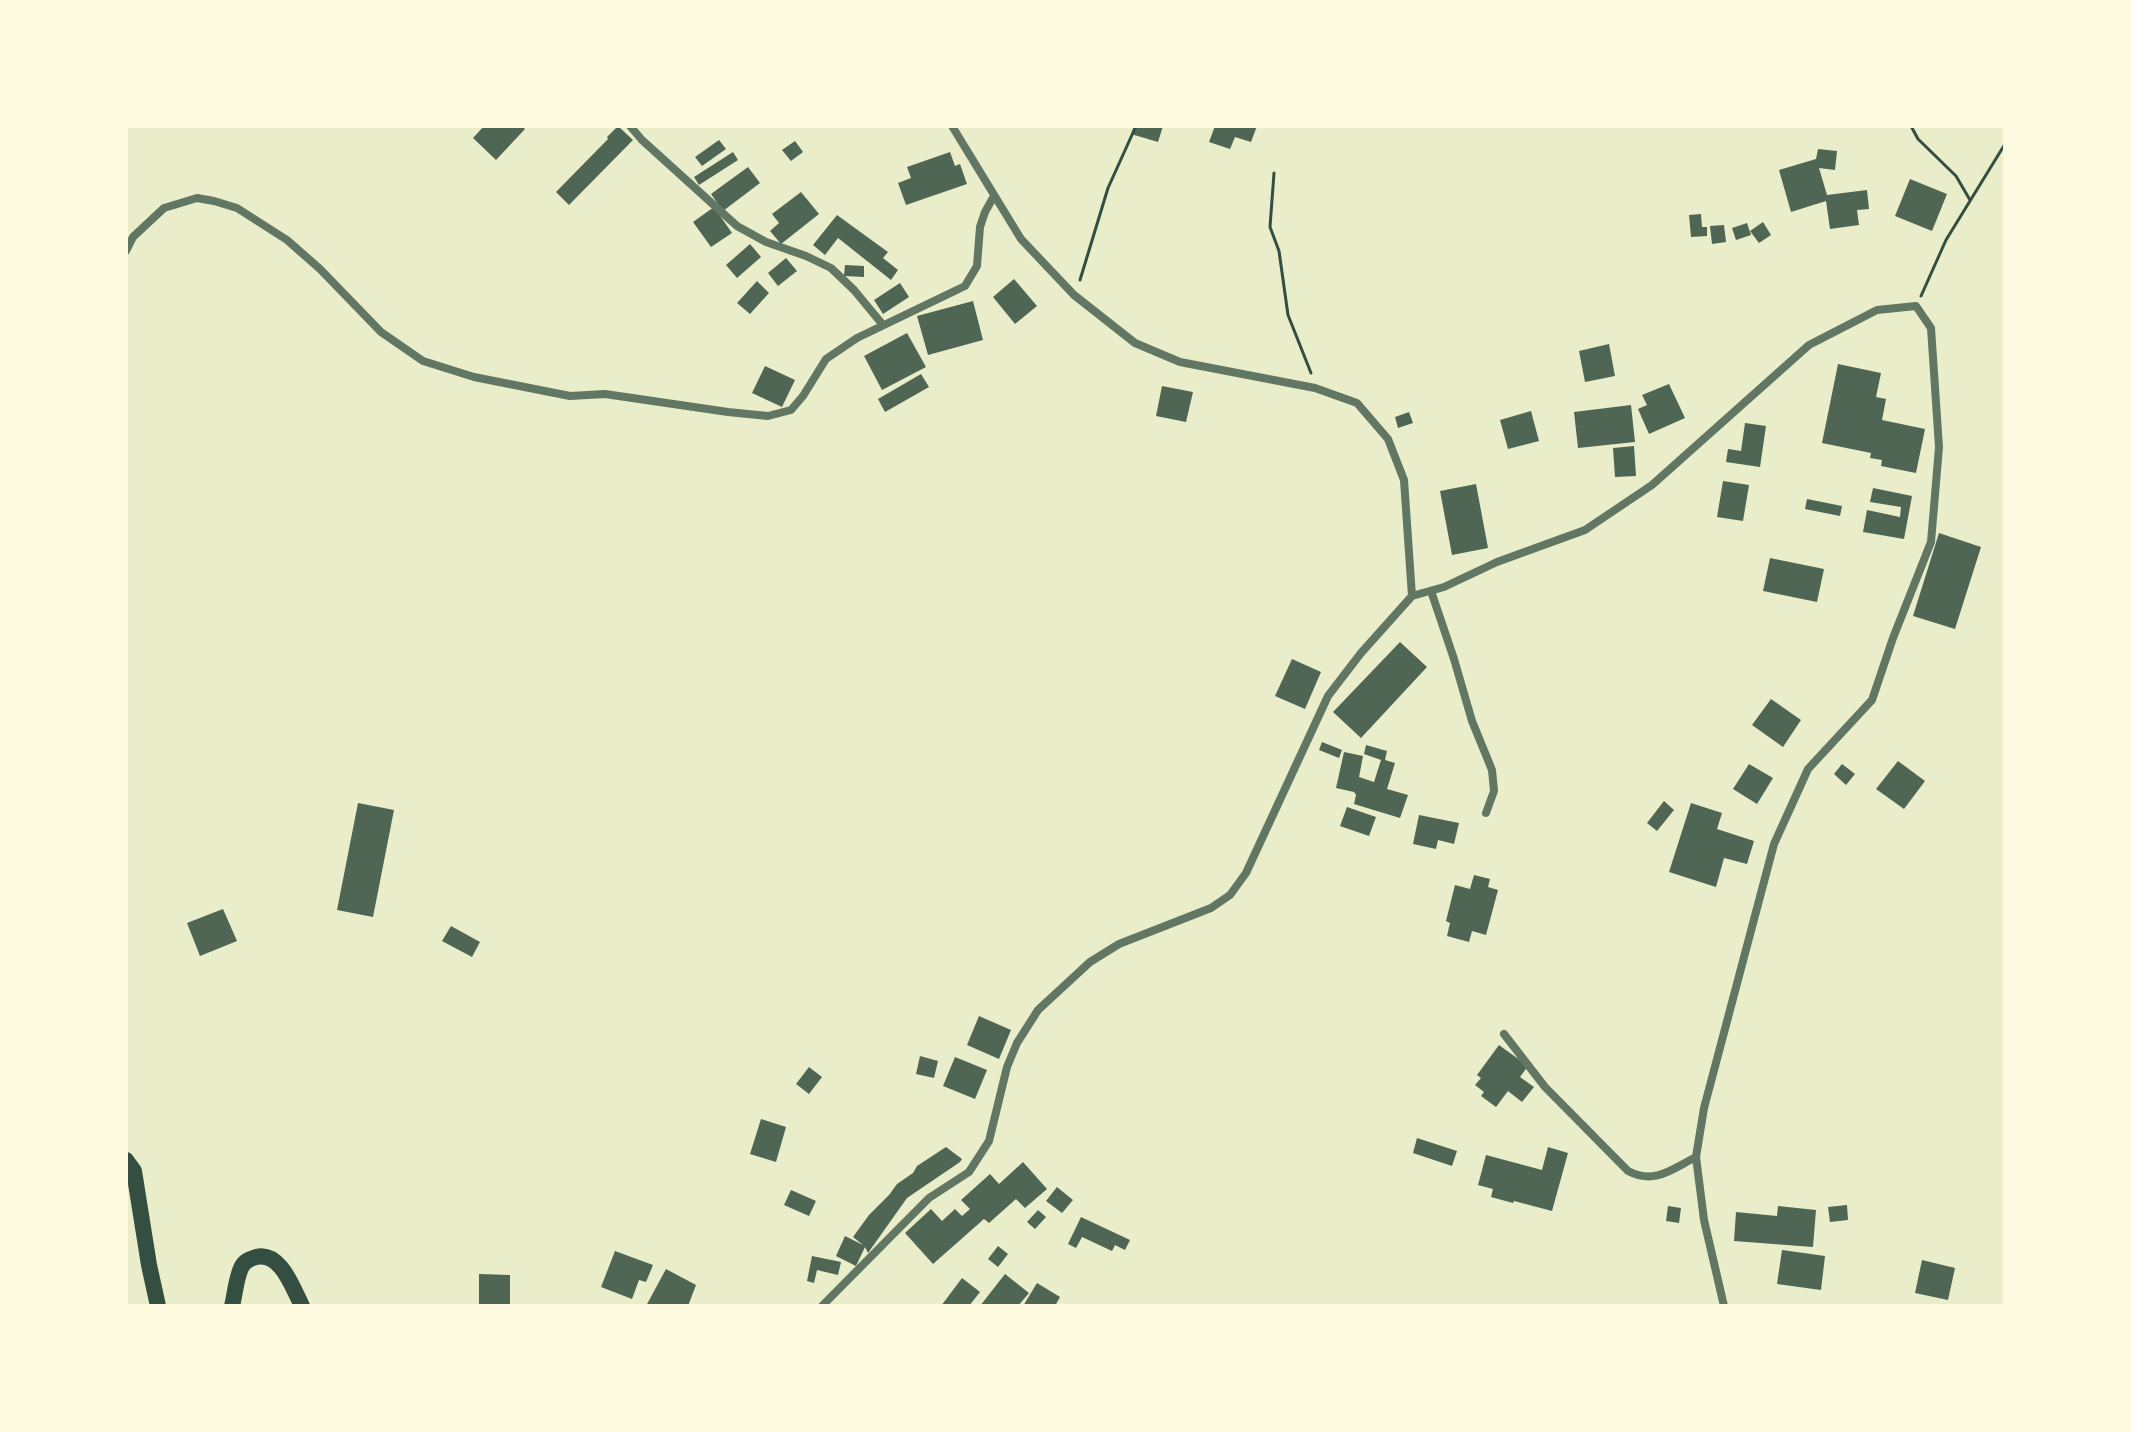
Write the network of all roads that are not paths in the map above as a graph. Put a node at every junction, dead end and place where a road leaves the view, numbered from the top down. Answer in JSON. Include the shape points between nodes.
{"nodes":[{"id":1,"x":630,"y":126,"type":"edge"},
{"id":2,"x":952,"y":126,"type":"edge"},
{"id":3,"x":994,"y":196,"type":"junction"},
{"id":4,"x":126,"y":251,"type":"edge"},
{"id":5,"x":883,"y":325,"type":"junction"},
{"id":6,"x":1431,"y":591,"type":"junction"},
{"id":7,"x":1412,"y":596,"type":"junction"},
{"id":8,"x":1486,"y":813,"type":"dead end"},
{"id":9,"x":1504,"y":1034,"type":"dead end"},
{"id":10,"x":1696,"y":1157,"type":"junction"},
{"id":11,"x":126,"y":1160,"type":"edge"},
{"id":12,"x":158,"y":1306,"type":"edge"},
{"id":13,"x":232,"y":1306,"type":"edge"},
{"id":14,"x":302,"y":1306,"type":"edge"},
{"id":15,"x":822,"y":1306,"type":"edge"},
{"id":16,"x":1724,"y":1306,"type":"edge"}],
"edges":[{"from":1,"to":5,"type":"street","via":[[737,226],[831,268]]},
{"from":2,"to":3,"type":"street"},
{"from":3,"to":5,"type":"street","via":[[980,227],[977,266],[965,286]]},
{"from":3,"to":7,"type":"street","via":[[1021,239],[1074,295],[1135,343],[1180,362],[1315,388],[1357,403],[1388,439],[1404,480]]},
{"from":4,"to":5,"type":"street","via":[[133,237],[164,208],[197,198],[214,201],[237,208],[287,240],[381,332],[423,361],[570,396],[605,394],[768,416],[791,410],[826,359]]},
{"from":6,"to":7,"type":"street"},
{"from":6,"to":8,"type":"street","via":[[1492,770],[1494,791]]},
{"from":6,"to":10,"type":"street","via":[[1585,530],[1652,485],[1809,345],[1877,310],[1916,306],[1931,328],[1939,447],[1931,542],[1872,700],[1808,769],[1774,844],[1704,1108]]},
{"from":7,"to":15,"type":"street","via":[[1328,696],[1246,873],[1230,895],[1211,908],[1119,944],[1090,962],[1038,1010],[1017,1043],[989,1141],[969,1172],[929,1198]]},
{"from":9,"to":10,"type":"street","via":[[1545,1087],[1628,1171],[1657,1177]]},
{"from":10,"to":16,"type":"street"},
{"from":11,"to":12,"type":"main road","via":[[134,1171]]},
{"from":13,"to":14,"type":"main road","via":[[241,1268],[264,1256],[285,1274]]}]}
